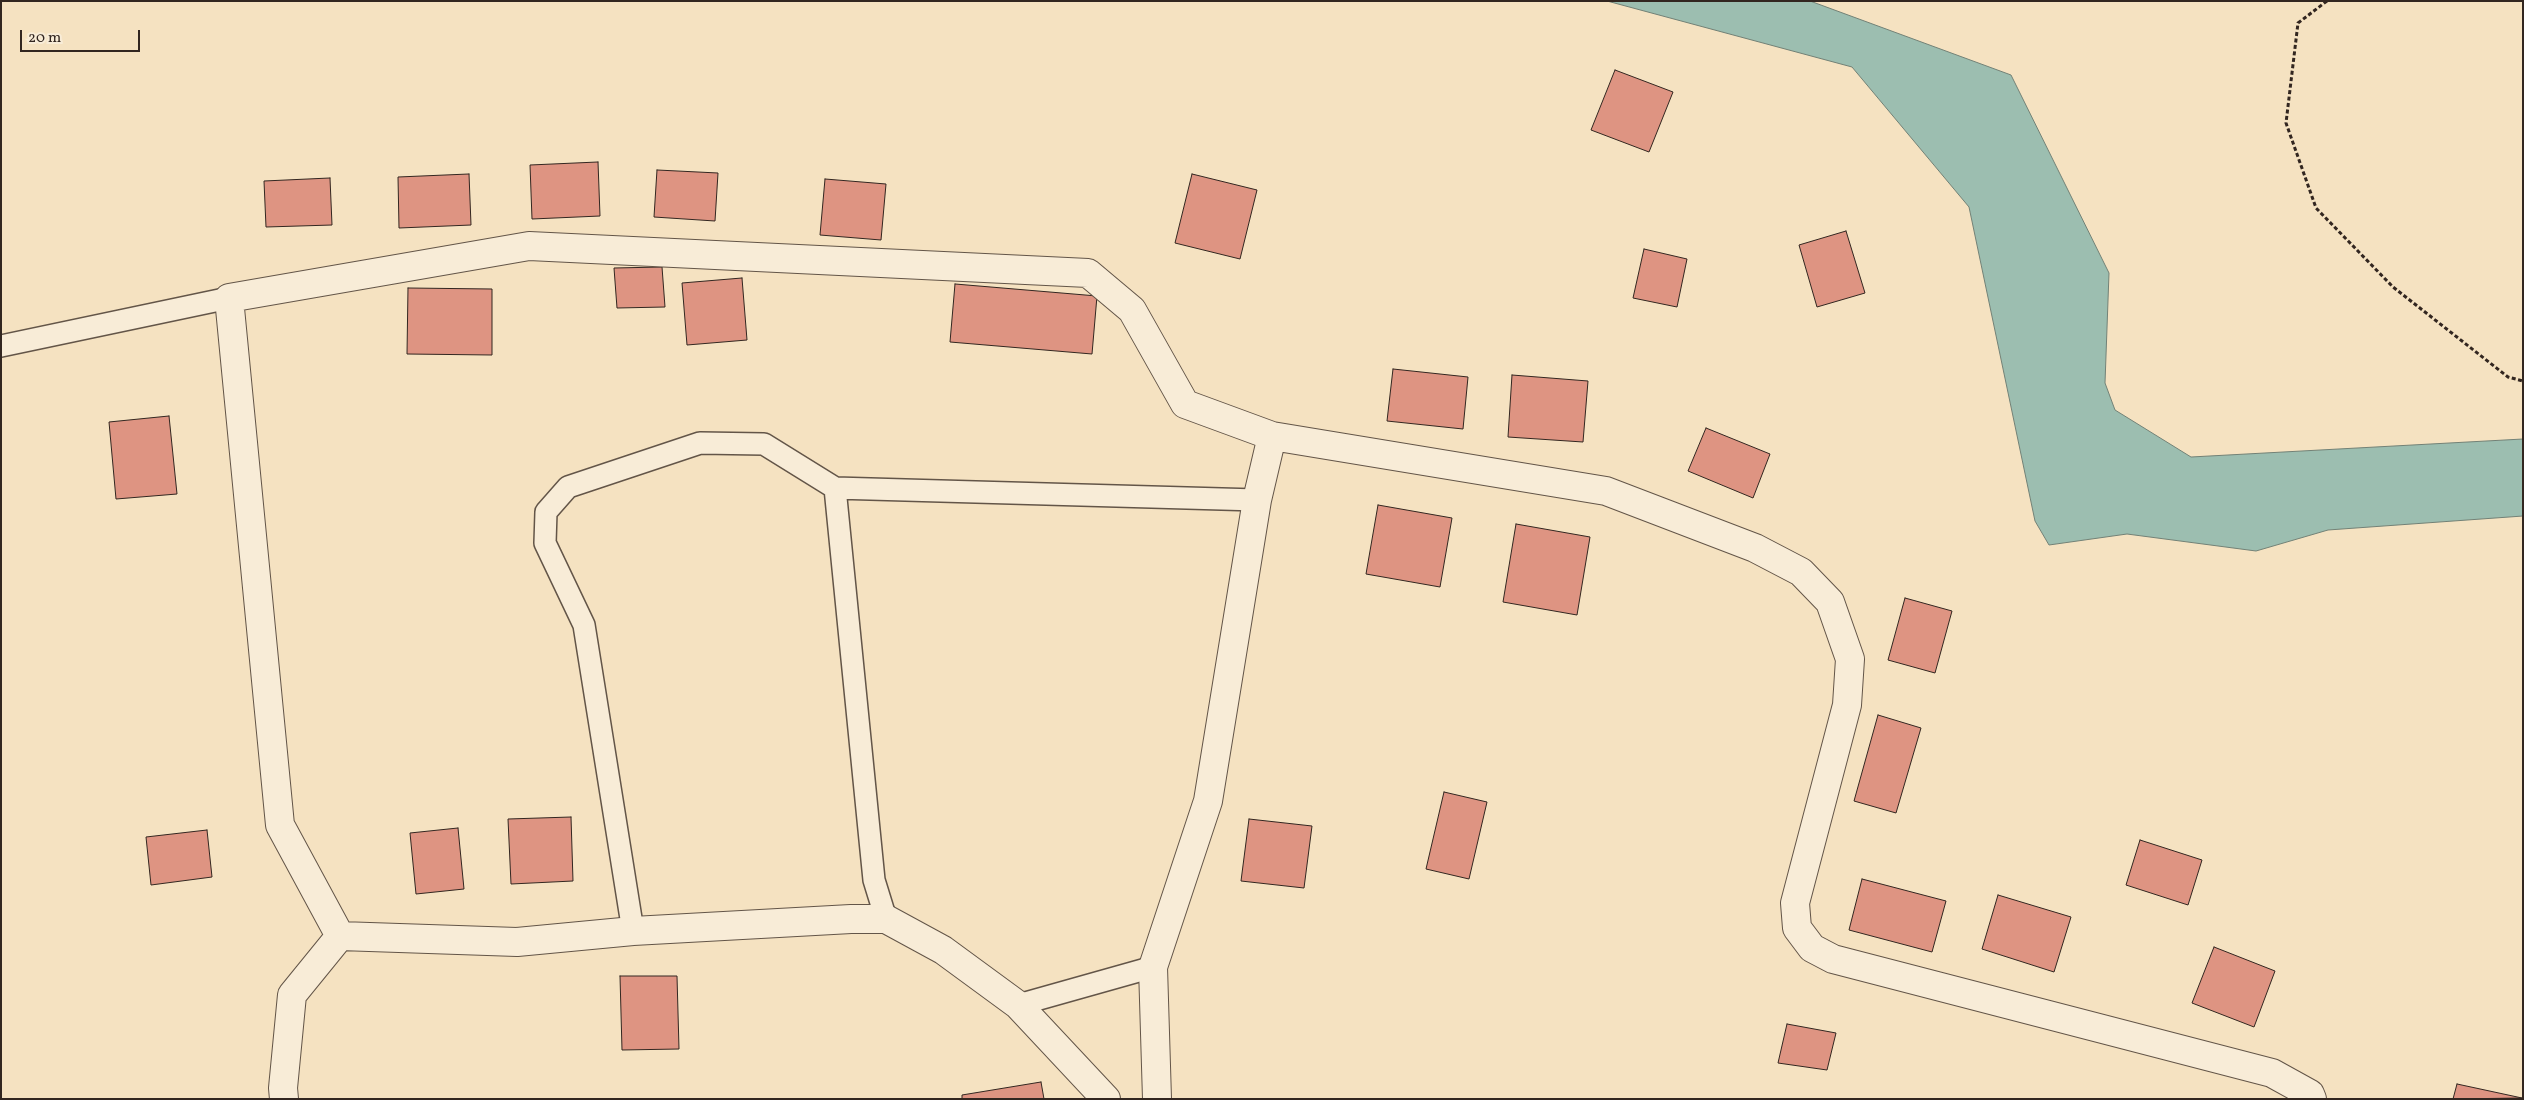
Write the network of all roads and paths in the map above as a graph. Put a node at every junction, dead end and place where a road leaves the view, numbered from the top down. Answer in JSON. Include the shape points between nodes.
{"nodes":[{"id":1,"x":2327,"y":1,"type":"edge"},
{"id":2,"x":229,"y":298,"type":"junction"},
{"id":3,"x":1,"y":346,"type":"edge"},
{"id":4,"x":2523,"y":381,"type":"edge"},
{"id":5,"x":1272,"y":436,"type":"junction"},
{"id":6,"x":835,"y":488,"type":"junction"},
{"id":7,"x":1257,"y":500,"type":"junction"},
{"id":8,"x":886,"y":919,"type":"junction"},
{"id":9,"x":633,"y":931,"type":"junction"},
{"id":10,"x":340,"y":936,"type":"junction"},
{"id":11,"x":1153,"y":967,"type":"junction"},
{"id":12,"x":1018,"y":1005,"type":"junction"},
{"id":13,"x":284,"y":1099,"type":"edge"},
{"id":14,"x":1106,"y":1099,"type":"edge"},
{"id":15,"x":1157,"y":1099,"type":"edge"},
{"id":16,"x":2312,"y":1099,"type":"edge"}],
"edges":[{"from":1,"to":4,"type":"path","via":[[2298,23],[2286,123],[2316,208],[2393,287],[2508,377]]},
{"from":2,"to":3,"type":"lane"},
{"from":2,"to":5,"type":"street","via":[[529,246],[1088,273],[1132,310],[1185,404]]},
{"from":2,"to":10,"type":"street","via":[[280,825]]},
{"from":5,"to":7,"type":"street"},
{"from":5,"to":16,"type":"street","via":[[1606,491],[1755,548],[1801,572],[1830,602],[1850,659],[1847,705],[1795,903],[1797,928],[1812,948],[1834,959],[2272,1072],[2310,1094]]},
{"from":6,"to":7,"type":"lane"},
{"from":6,"to":8,"type":"lane","via":[[874,880]]},
{"from":6,"to":9,"type":"lane","via":[[764,444],[700,443],[568,487],[546,512],[545,543],[584,625]]},
{"from":7,"to":11,"type":"street","via":[[1208,801]]},
{"from":8,"to":9,"type":"street"},
{"from":8,"to":12,"type":"street","via":[[943,950]]},
{"from":9,"to":10,"type":"street","via":[[517,942]]},
{"from":10,"to":13,"type":"street","via":[[292,995]]},
{"from":11,"to":12,"type":"lane"},
{"from":11,"to":15,"type":"street"},
{"from":12,"to":14,"type":"street"}]}
